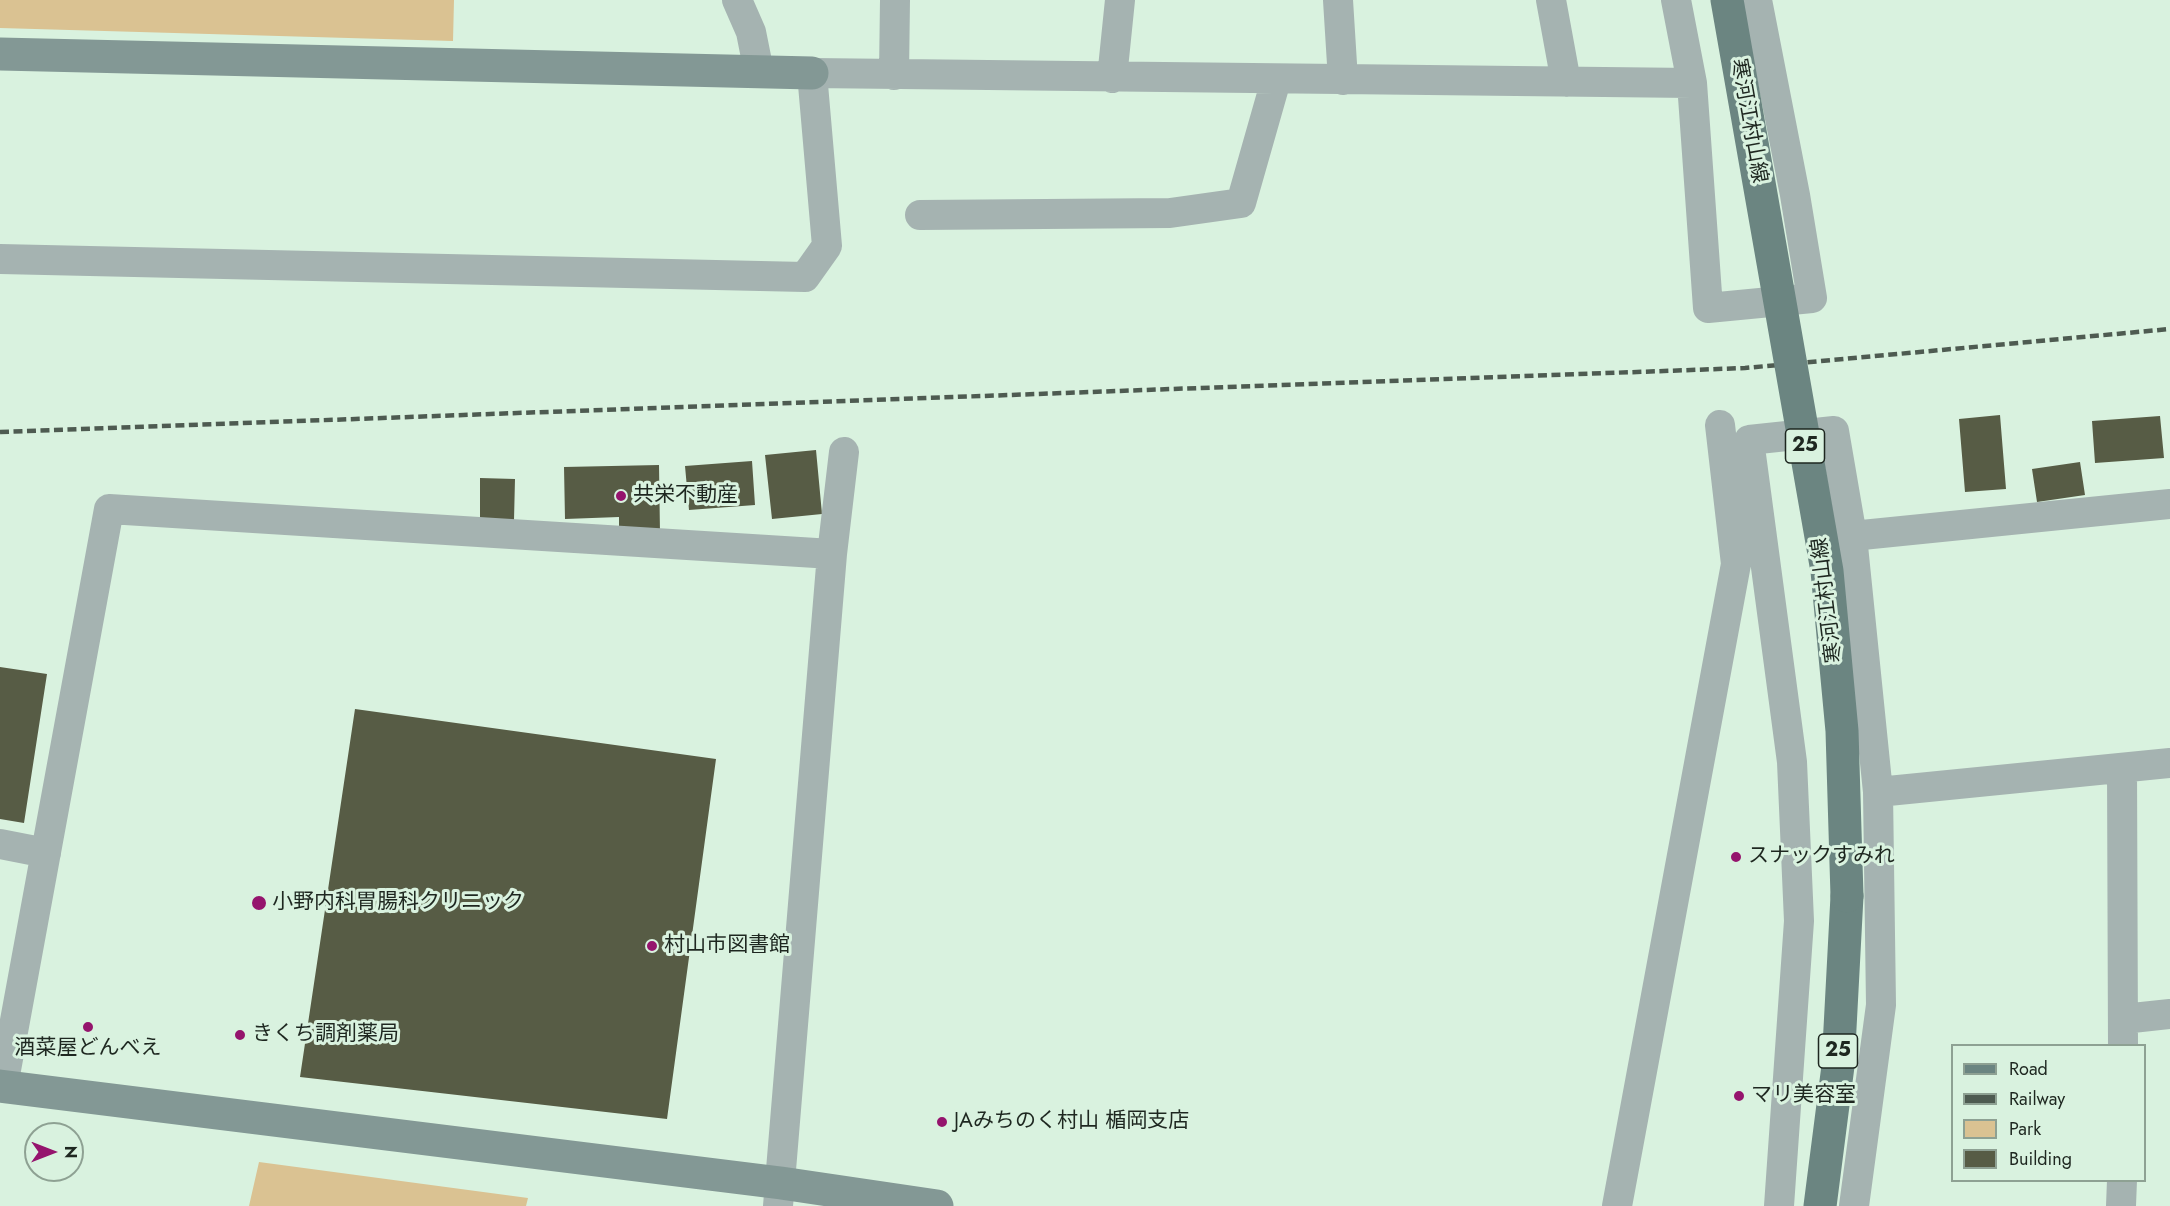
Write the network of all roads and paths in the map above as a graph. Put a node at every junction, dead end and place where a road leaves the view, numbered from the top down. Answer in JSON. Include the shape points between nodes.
{"nodes":[{"id":1,"x":737,"y":0,"type":"edge"},
{"id":2,"x":895,"y":0,"type":"edge"},
{"id":3,"x":1120,"y":0,"type":"edge"},
{"id":4,"x":1338,"y":0,"type":"edge"},
{"id":5,"x":1551,"y":0,"type":"edge"},
{"id":6,"x":1676,"y":0,"type":"edge"},
{"id":7,"x":1727,"y":0,"type":"edge"},
{"id":8,"x":1757,"y":0,"type":"edge"},
{"id":9,"x":0,"y":54,"type":"edge"},
{"id":10,"x":759,"y":72,"type":"junction"},
{"id":11,"x":812,"y":73,"type":"junction"},
{"id":12,"x":894,"y":75,"type":"junction"},
{"id":13,"x":1112,"y":78,"type":"junction"},
{"id":14,"x":1276,"y":80,"type":"junction"},
{"id":15,"x":1343,"y":80,"type":"junction"},
{"id":16,"x":1566,"y":82,"type":"junction"},
{"id":17,"x":1692,"y":83,"type":"junction"},
{"id":18,"x":920,"y":215,"type":"dead end"},
{"id":19,"x":0,"y":259,"type":"edge"},
{"id":20,"x":1720,"y":425,"type":"dead end"},
{"id":21,"x":844,"y":452,"type":"dead end"},
{"id":22,"x":2170,"y":504,"type":"edge"},
{"id":23,"x":1852,"y":536,"type":"junction"},
{"id":24,"x":1764,"y":548,"type":"junction"},
{"id":25,"x":832,"y":554,"type":"junction"},
{"id":26,"x":1737,"y":564,"type":"junction"},
{"id":27,"x":2170,"y":764,"type":"edge"},
{"id":28,"x":2122,"y":768,"type":"junction"},
{"id":29,"x":1878,"y":792,"type":"junction"},
{"id":30,"x":0,"y":844,"type":"edge"},
{"id":31,"x":46,"y":853,"type":"junction"},
{"id":32,"x":2170,"y":1014,"type":"edge"},
{"id":33,"x":2123,"y":1032,"type":"edge"},
{"id":34,"x":1,"y":1086,"type":"edge"},
{"id":35,"x":2122,"y":1182,"type":"edge"},
{"id":36,"x":779,"y":1194,"type":"edge"},
{"id":37,"x":937,"y":1206,"type":"edge"},
{"id":38,"x":1617,"y":1206,"type":"edge"},
{"id":39,"x":1779,"y":1206,"type":"edge"},
{"id":40,"x":1820,"y":1206,"type":"edge"},
{"id":41,"x":1854,"y":1206,"type":"edge"},
{"id":42,"x":2121,"y":1206,"type":"edge"}],
"edges":[{"from":1,"to":10,"type":"street","via":[[751,32]]},
{"from":2,"to":12,"type":"street"},
{"from":3,"to":13,"type":"street"},
{"from":4,"to":15,"type":"street"},
{"from":5,"to":16,"type":"street"},
{"from":6,"to":17,"type":"street"},
{"from":7,"to":40,"type":"main road","name":"寒河江村山線","number":"25","bridge":true,"via":[[1827,571],[1842,731],[1847,896],[1838,1066]]},
{"from":8,"to":17,"type":"street","via":[[1812,298],[1708,308]]},
{"from":9,"to":10,"type":"street"},
{"from":10,"to":11,"type":"street"},
{"from":11,"to":12,"type":"street"},
{"from":11,"to":19,"type":"street","via":[[827,246],[805,277]]},
{"from":12,"to":13,"type":"street"},
{"from":13,"to":14,"type":"street"},
{"from":14,"to":15,"type":"street"},
{"from":14,"to":18,"type":"street","via":[[1241,203],[1170,213]]},
{"from":15,"to":16,"type":"street"},
{"from":16,"to":17,"type":"street"},
{"from":20,"to":26,"type":"street"},
{"from":21,"to":25,"type":"street"},
{"from":22,"to":23,"type":"street"},
{"from":23,"to":24,"type":"street","via":[[1834,430],[1749,440]]},
{"from":23,"to":29,"type":"street"},
{"from":24,"to":26,"type":"street"},
{"from":24,"to":39,"type":"street","via":[[1792,762],[1799,921]]},
{"from":25,"to":31,"type":"street","via":[[109,509]]},
{"from":25,"to":36,"type":"street"},
{"from":26,"to":38,"type":"street"},
{"from":27,"to":28,"type":"street"},
{"from":28,"to":29,"type":"street"},
{"from":28,"to":33,"type":"street"},
{"from":29,"to":41,"type":"street","via":[[1881,1005]]},
{"from":30,"to":31,"type":"street"},
{"from":31,"to":34,"type":"street"},
{"from":32,"to":33,"type":"street"},
{"from":34,"to":36,"type":"street"},
{"from":35,"to":42,"type":"street"},
{"from":36,"to":37,"type":"street"}]}
